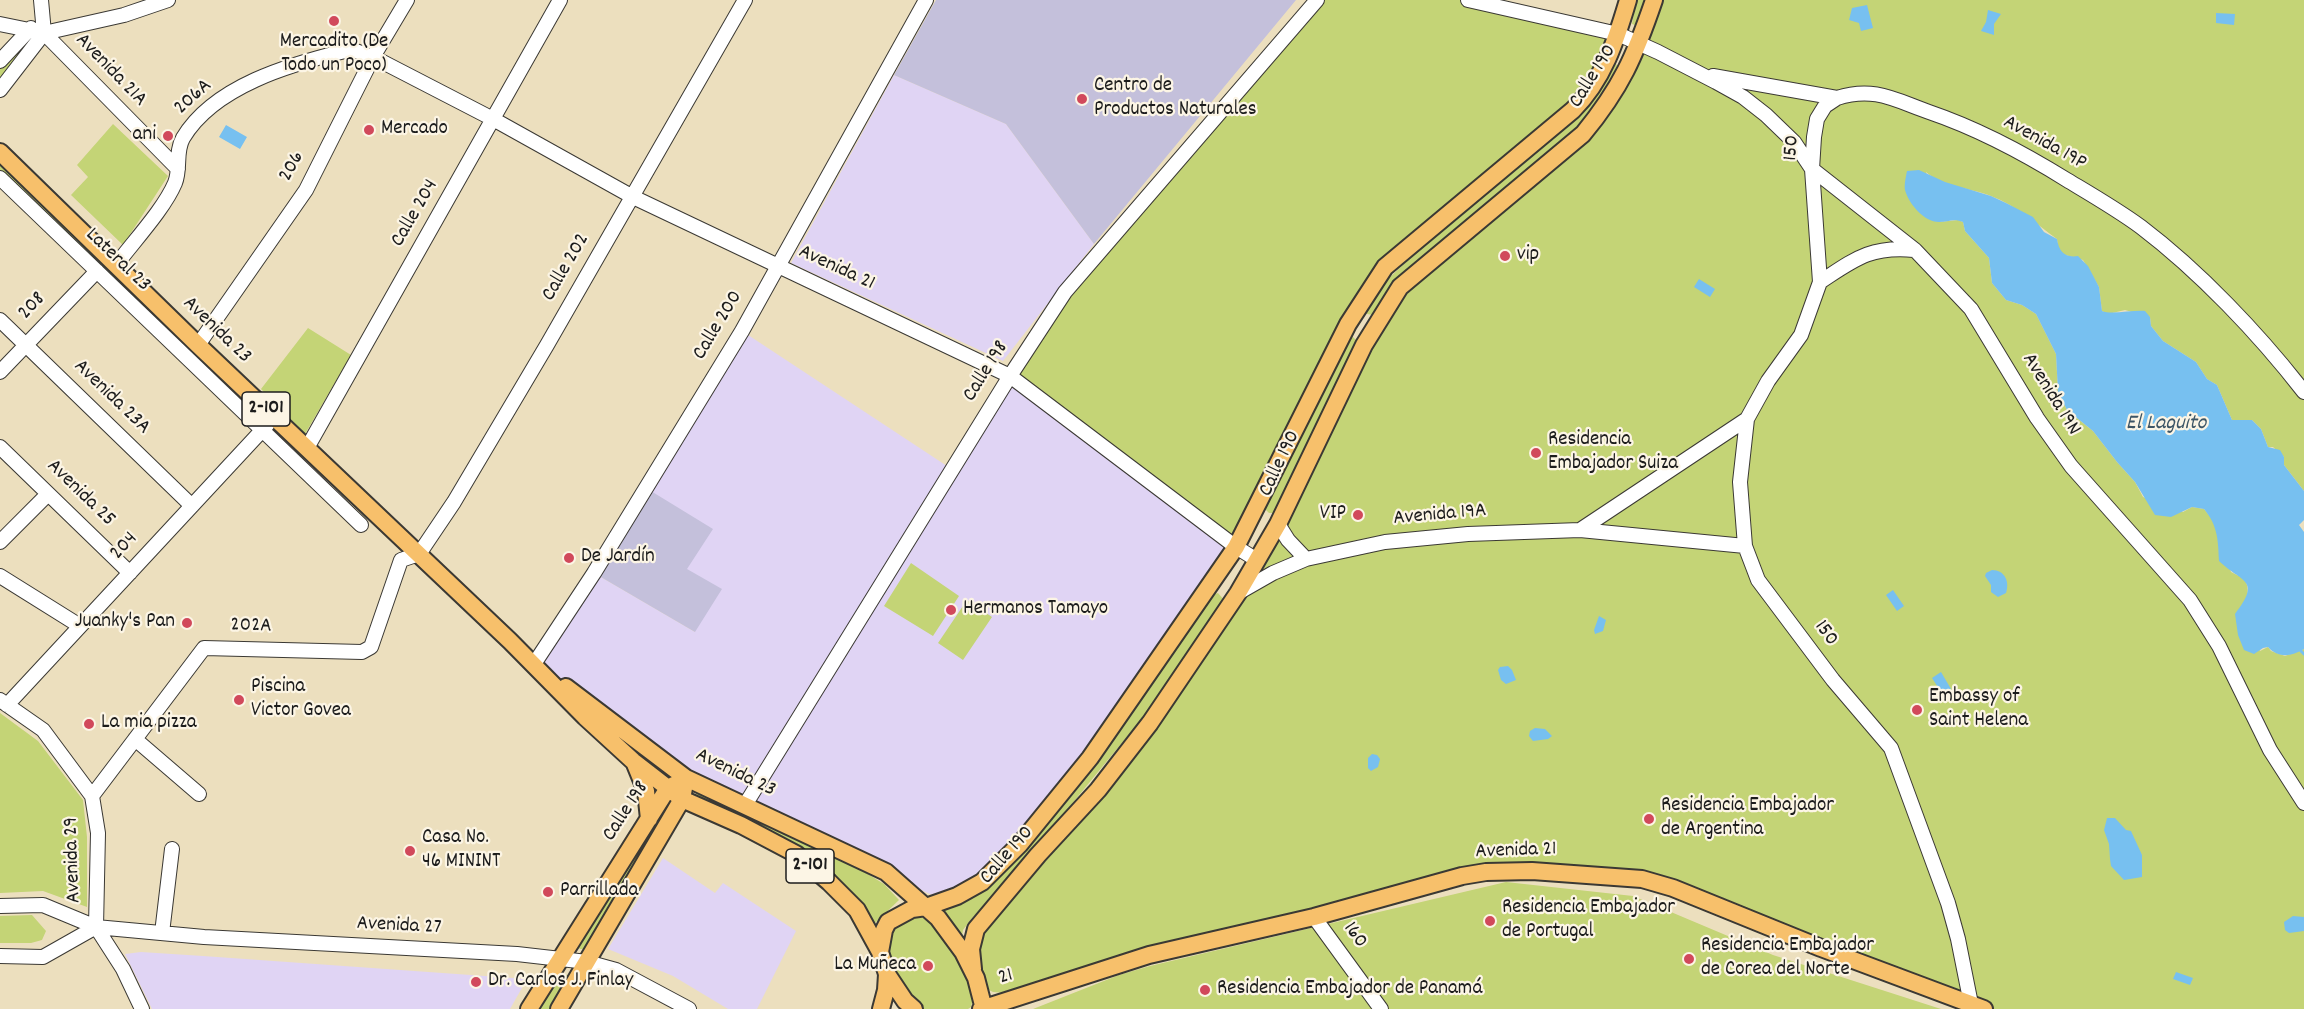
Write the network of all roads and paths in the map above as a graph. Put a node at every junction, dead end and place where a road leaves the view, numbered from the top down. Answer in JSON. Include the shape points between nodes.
{"nodes":[{"id":1,"x":41,"y":0,"type":"edge"},
{"id":2,"x":168,"y":0,"type":"edge"},
{"id":3,"x":407,"y":0,"type":"edge"},
{"id":4,"x":560,"y":0,"type":"edge"},
{"id":5,"x":745,"y":0,"type":"edge"},
{"id":6,"x":926,"y":0,"type":"edge"},
{"id":7,"x":1317,"y":0,"type":"edge"},
{"id":8,"x":1468,"y":0,"type":"edge"},
{"id":9,"x":1628,"y":0,"type":"edge"},
{"id":10,"x":1654,"y":0,"type":"edge"},
{"id":11,"x":43,"y":15,"type":"junction"},
{"id":12,"x":0,"y":24,"type":"edge"},
{"id":13,"x":27,"y":32,"type":"junction"},
{"id":14,"x":44,"y":33,"type":"junction"},
{"id":15,"x":1618,"y":34,"type":"junction"},
{"id":16,"x":1640,"y":44,"type":"junction"},
{"id":17,"x":373,"y":57,"type":"junction"},
{"id":18,"x":0,"y":61,"type":"edge"},
{"id":19,"x":1694,"y":71,"type":"junction"},
{"id":20,"x":0,"y":90,"type":"edge"},
{"id":21,"x":1837,"y":98,"type":"junction"},
{"id":22,"x":493,"y":119,"type":"junction"},
{"id":23,"x":0,"y":152,"type":"edge"},
{"id":24,"x":178,"y":169,"type":"junction"},
{"id":25,"x":1812,"y":169,"type":"junction"},
{"id":26,"x":0,"y":178,"type":"edge"},
{"id":27,"x":633,"y":197,"type":"junction"},
{"id":28,"x":1915,"y":250,"type":"junction"},
{"id":29,"x":116,"y":265,"type":"junction"},
{"id":30,"x":778,"y":267,"type":"junction"},
{"id":31,"x":97,"y":271,"type":"junction"},
{"id":32,"x":1820,"y":282,"type":"junction"},
{"id":33,"x":0,"y":320,"type":"edge"},
{"id":34,"x":1348,"y":324,"type":"junction"},
{"id":35,"x":1371,"y":335,"type":"junction"},
{"id":36,"x":26,"y":345,"type":"junction"},
{"id":37,"x":198,"y":345,"type":"junction"},
{"id":38,"x":0,"y":372,"type":"edge"},
{"id":39,"x":1010,"y":376,"type":"junction"},
{"id":40,"x":2304,"y":392,"type":"edge"},
{"id":41,"x":275,"y":417,"type":"junction"},
{"id":42,"x":1747,"y":419,"type":"junction"},
{"id":43,"x":262,"y":431,"type":"junction"},
{"id":44,"x":0,"y":447,"type":"edge"},
{"id":45,"x":307,"y":448,"type":"junction"},
{"id":46,"x":48,"y":494,"type":"junction"},
{"id":47,"x":192,"y":506,"type":"junction"},
{"id":48,"x":1255,"y":511,"type":"junction"},
{"id":49,"x":1278,"y":524,"type":"junction"},
{"id":50,"x":360,"y":525,"type":"dead end"},
{"id":51,"x":1580,"y":530,"type":"junction"},
{"id":52,"x":0,"y":542,"type":"edge"},
{"id":53,"x":1745,"y":546,"type":"junction"},
{"id":54,"x":1236,"y":547,"type":"junction"},
{"id":55,"x":419,"y":554,"type":"junction"},
{"id":56,"x":1306,"y":559,"type":"junction"},
{"id":57,"x":1257,"y":561,"type":"junction"},
{"id":58,"x":130,"y":573,"type":"junction"},
{"id":59,"x":0,"y":576,"type":"edge"},
{"id":60,"x":1216,"y":580,"type":"junction"},
{"id":61,"x":1238,"y":593,"type":"junction"},
{"id":62,"x":80,"y":626,"type":"junction"},
{"id":63,"x":534,"y":664,"type":"junction"},
{"id":64,"x":3,"y":702,"type":"edge"},
{"id":65,"x":135,"y":739,"type":"junction"},
{"id":66,"x":633,"y":761,"type":"junction"},
{"id":67,"x":686,"y":778,"type":"junction"},
{"id":68,"x":668,"y":788,"type":"junction"},
{"id":69,"x":199,"y":794,"type":"dead end"},
{"id":70,"x":92,"y":796,"type":"junction"},
{"id":71,"x":682,"y":799,"type":"junction"},
{"id":72,"x":2304,"y":802,"type":"edge"},
{"id":73,"x":745,"y":806,"type":"junction"},
{"id":74,"x":712,"y":812,"type":"junction"},
{"id":75,"x":649,"y":819,"type":"junction"},
{"id":76,"x":669,"y":822,"type":"junction"},
{"id":77,"x":172,"y":849,"type":"dead end"},
{"id":78,"x":886,"y":872,"type":"junction"},
{"id":79,"x":957,"y":896,"type":"junction"},
{"id":80,"x":0,"y":906,"type":"edge"},
{"id":81,"x":926,"y":907,"type":"junction"},
{"id":82,"x":1314,"y":917,"type":"junction"},
{"id":83,"x":96,"y":927,"type":"junction"},
{"id":84,"x":162,"y":933,"type":"junction"},
{"id":85,"x":880,"y":952,"type":"junction"},
{"id":86,"x":0,"y":956,"type":"edge"},
{"id":87,"x":560,"y":959,"type":"junction"},
{"id":88,"x":587,"y":962,"type":"junction"},
{"id":89,"x":887,"y":974,"type":"junction"},
{"id":90,"x":974,"y":974,"type":"junction"},
{"id":91,"x":1042,"y":991,"type":"junction"},
{"id":92,"x":1975,"y":1007,"type":"edge"},
{"id":93,"x":142,"y":1009,"type":"edge"},
{"id":94,"x":530,"y":1009,"type":"edge"},
{"id":95,"x":560,"y":1009,"type":"edge"},
{"id":96,"x":689,"y":1009,"type":"edge"},
{"id":97,"x":880,"y":1009,"type":"edge"},
{"id":98,"x":914,"y":1009,"type":"edge"},
{"id":99,"x":983,"y":1009,"type":"edge"},
{"id":100,"x":1016,"y":1009,"type":"edge"},
{"id":101,"x":1381,"y":1009,"type":"edge"}],
"edges":[{"from":1,"to":11,"type":"street"},
{"from":2,"to":14,"type":"street","via":[[124,15]]},
{"from":3,"to":17,"type":"street","name":"206"},
{"from":4,"to":22,"type":"street","name":"Calle 204"},
{"from":5,"to":27,"type":"street","name":"Calle 202"},
{"from":6,"to":30,"type":"street","name":"Calle 200"},
{"from":7,"to":39,"type":"street","name":"Calle 198","via":[[1065,292]]},
{"from":8,"to":15,"type":"street"},
{"from":9,"to":15,"type":"main road","name":"Calle 190"},
{"from":10,"to":16,"type":"main road","name":"Calle 190"},
{"from":11,"to":13,"type":"street"},
{"from":11,"to":14,"type":"street"},
{"from":12,"to":13,"type":"street","name":"Avenida 21A"},
{"from":13,"to":14,"type":"street","name":"Avenida 21A"},
{"from":13,"to":18,"type":"street"},
{"from":14,"to":20,"type":"street"},
{"from":14,"to":24,"type":"street","name":"Avenida 21A"},
{"from":15,"to":16,"type":"street"},
{"from":15,"to":34,"type":"main road","name":"Calle 190","via":[[1588,95],[1385,267]]},
{"from":16,"to":19,"type":"street"},
{"from":16,"to":35,"type":"main road","name":"Calle 190","via":[[1606,106],[1583,134],[1400,287]]},
{"from":17,"to":22,"type":"street","name":"Avenida 21"},
{"from":17,"to":24,"type":"street","name":"206A","via":[[345,51],[279,69],[244,85],[192,125],[182,140]]},
{"from":17,"to":37,"type":"street","name":"206","via":[[306,190]]},
{"from":19,"to":21,"type":"street","name":"Avenida 19P"},
{"from":19,"to":25,"type":"street","name":"Avenida 19N","via":[[1766,115],[1794,142]]},
{"from":21,"to":25,"type":"street","name":"150","via":[[1817,118]]},
{"from":21,"to":40,"type":"street","name":"Avenida 19P","via":[[1874,92],[1940,116],[2010,146],[2098,199],[2140,226],[2182,261],[2259,337]]},
{"from":22,"to":27,"type":"street","name":"Avenida 21"},
{"from":22,"to":45,"type":"street","name":"Calle 204"},
{"from":23,"to":29,"type":"main road","name":"Avenida 23","number":"2-101"},
{"from":24,"to":29,"type":"street","name":"206A","via":[[170,194]]},
{"from":25,"to":28,"type":"street","name":"Avenida 19N"},
{"from":25,"to":32,"type":"street","name":"150"},
{"from":26,"to":31,"type":"street","name":"Lateral 23"},
{"from":27,"to":30,"type":"street","name":"Avenida 21"},
{"from":27,"to":55,"type":"street","name":"Calle 202","via":[[460,492]]},
{"from":28,"to":32,"type":"street","via":[[1882,249],[1868,253]]},
{"from":28,"to":72,"type":"street","name":"Avenida 19N","via":[[1971,309],[2071,466],[2190,600],[2219,646],[2270,750]]},
{"from":29,"to":37,"type":"main road","name":"Avenida 23","number":"2-101"},
{"from":30,"to":39,"type":"street","name":"Avenida 21"},
{"from":30,"to":63,"type":"street","name":"Calle 200","via":[[646,488]]},
{"from":31,"to":36,"type":"street","name":"208"},
{"from":31,"to":43,"type":"street","name":"Lateral 23"},
{"from":32,"to":42,"type":"street","name":"150","via":[[1801,335]]},
{"from":33,"to":36,"type":"street","name":"Avenida 23A"},
{"from":34,"to":35,"type":"main road"},
{"from":34,"to":48,"type":"main road","name":"Calle 190"},
{"from":35,"to":49,"type":"main road","name":"Calle 190"},
{"from":36,"to":38,"type":"street","name":"208"},
{"from":36,"to":47,"type":"street","name":"Avenida 23A"},
{"from":37,"to":41,"type":"main road","name":"Avenida 23","number":"2-101"},
{"from":39,"to":54,"type":"street","name":"Avenida 21"},
{"from":39,"to":73,"type":"street","name":"Calle 198"},
{"from":41,"to":43,"type":"street","name":"204"},
{"from":41,"to":45,"type":"main road","name":"Avenida 23","number":"2-101"},
{"from":42,"to":51,"type":"street"},
{"from":42,"to":53,"type":"street","name":"150","via":[[1740,482]]},
{"from":43,"to":47,"type":"street","name":"204"},
{"from":43,"to":50,"type":"street","name":"Lateral 23"},
{"from":44,"to":46,"type":"street","name":"Avenida 25"},
{"from":45,"to":55,"type":"main road","name":"Avenida 23","number":"2-101"},
{"from":46,"to":52,"type":"street"},
{"from":46,"to":58,"type":"street","name":"Avenida 25"},
{"from":47,"to":58,"type":"street","name":"204"},
{"from":48,"to":49,"type":"main road"},
{"from":48,"to":54,"type":"main road","name":"Calle 190"},
{"from":49,"to":56,"type":"street"},
{"from":49,"to":57,"type":"main road","name":"Calle 190"},
{"from":51,"to":53,"type":"street","name":"Avenida 19A"},
{"from":51,"to":56,"type":"street","name":"Avenida 19A","via":[[1385,542]]},
{"from":53,"to":92,"type":"street","name":"150","via":[[1758,580],[1833,680],[1891,748],[1948,903]]},
{"from":54,"to":57,"type":"street","name":"Avenida 21"},
{"from":54,"to":60,"type":"main road","name":"Calle 190"},
{"from":55,"to":63,"type":"main road","name":"Avenida 23","number":"2-101"},
{"from":55,"to":65,"type":"street","name":"202A","via":[[401,560],[371,648],[362,652],[204,648]]},
{"from":56,"to":61,"type":"street","name":"Avenida 19A"},
{"from":57,"to":61,"type":"main road","name":"Calle 190"},
{"from":58,"to":62,"type":"street","name":"204"},
{"from":59,"to":62,"type":"street"},
{"from":60,"to":61,"type":"main road"},
{"from":60,"to":79,"type":"main road","name":"Calle 190","via":[[1090,758],[1020,844],[982,882]]},
{"from":61,"to":90,"type":"main road","name":"Calle 190","via":[[1150,723],[1098,790],[976,929],[971,949]]},
{"from":62,"to":64,"type":"street","name":"204"},
{"from":63,"to":66,"type":"main road","name":"Avenida 23","number":"2-101"},
{"from":63,"to":67,"type":"main road","name":"Avenida 23","number":"2-101"},
{"from":64,"to":70,"type":"street","name":"Avenida 29","via":[[43,730]]},
{"from":65,"to":69,"type":"street"},
{"from":65,"to":70,"type":"street","name":"202A"},
{"from":66,"to":68,"type":"main road","name":"Avenida 23","number":"2-101"},
{"from":66,"to":75,"type":"main road","via":[[646,791]]},
{"from":67,"to":68,"type":"main road","name":"Calle 198"},
{"from":67,"to":71,"type":"main road","name":"Calle 198"},
{"from":67,"to":73,"type":"main road","name":"Avenida 23","number":"2-101"},
{"from":68,"to":71,"type":"main road","name":"Avenida 23","number":"2-101"},
{"from":68,"to":75,"type":"main road","name":"Calle 198"},
{"from":70,"to":83,"type":"street","name":"Avenida 29","via":[[98,833]]},
{"from":71,"to":74,"type":"main road","name":"Avenida 23","number":"2-101"},
{"from":71,"to":76,"type":"main road","name":"Calle 198"},
{"from":73,"to":78,"type":"main road","name":"Avenida 23","number":"2-101"},
{"from":74,"to":76,"type":"main road","via":[[684,813]]},
{"from":74,"to":85,"type":"main road","name":"Avenida 23","number":"2-101","via":[[781,846],[829,882],[857,910]]},
{"from":75,"to":87,"type":"main road","name":"Calle 198"},
{"from":76,"to":88,"type":"main road","name":"Calle 198"},
{"from":77,"to":84,"type":"street"},
{"from":78,"to":79,"type":"main road","via":[[934,896]]},
{"from":78,"to":81,"type":"main road","name":"Avenida 23","number":"2-101"},
{"from":79,"to":81,"type":"main road","name":"Calle 190"},
{"from":80,"to":83,"type":"street","name":"Avenida 27","via":[[42,905]]},
{"from":81,"to":85,"type":"main road","name":"Calle 190","via":[[912,909],[888,922]]},
{"from":81,"to":90,"type":"main road","name":"Avenida 23","via":[[963,952]]},
{"from":82,"to":91,"type":"main road","name":"Avenida 21","via":[[1149,955]]},
{"from":82,"to":92,"type":"main road","name":"Avenida 21","via":[[1486,872],[1544,871],[1642,879]]},
{"from":82,"to":101,"type":"street","name":"160"},
{"from":83,"to":84,"type":"street","name":"Avenida 27"},
{"from":83,"to":86,"type":"street","via":[[43,957]]},
{"from":83,"to":93,"type":"street","name":"Avenida 29"},
{"from":84,"to":87,"type":"street","name":"Avenida 27"},
{"from":85,"to":89,"type":"main road","name":"Avenida 23"},
{"from":87,"to":88,"type":"street","name":"Avenida 27"},
{"from":87,"to":94,"type":"main road","name":"Calle 198"},
{"from":88,"to":95,"type":"main road","name":"Calle 198"},
{"from":88,"to":96,"type":"street","name":"Avenida 27","via":[[616,970]]},
{"from":89,"to":97,"type":"main road"},
{"from":89,"to":98,"type":"main road"},
{"from":90,"to":91,"type":"main road","via":[[981,986],[993,992]]},
{"from":90,"to":99,"type":"main road"},
{"from":91,"to":99,"type":"main road","name":"21"},
{"from":91,"to":100,"type":"main road"}]}
